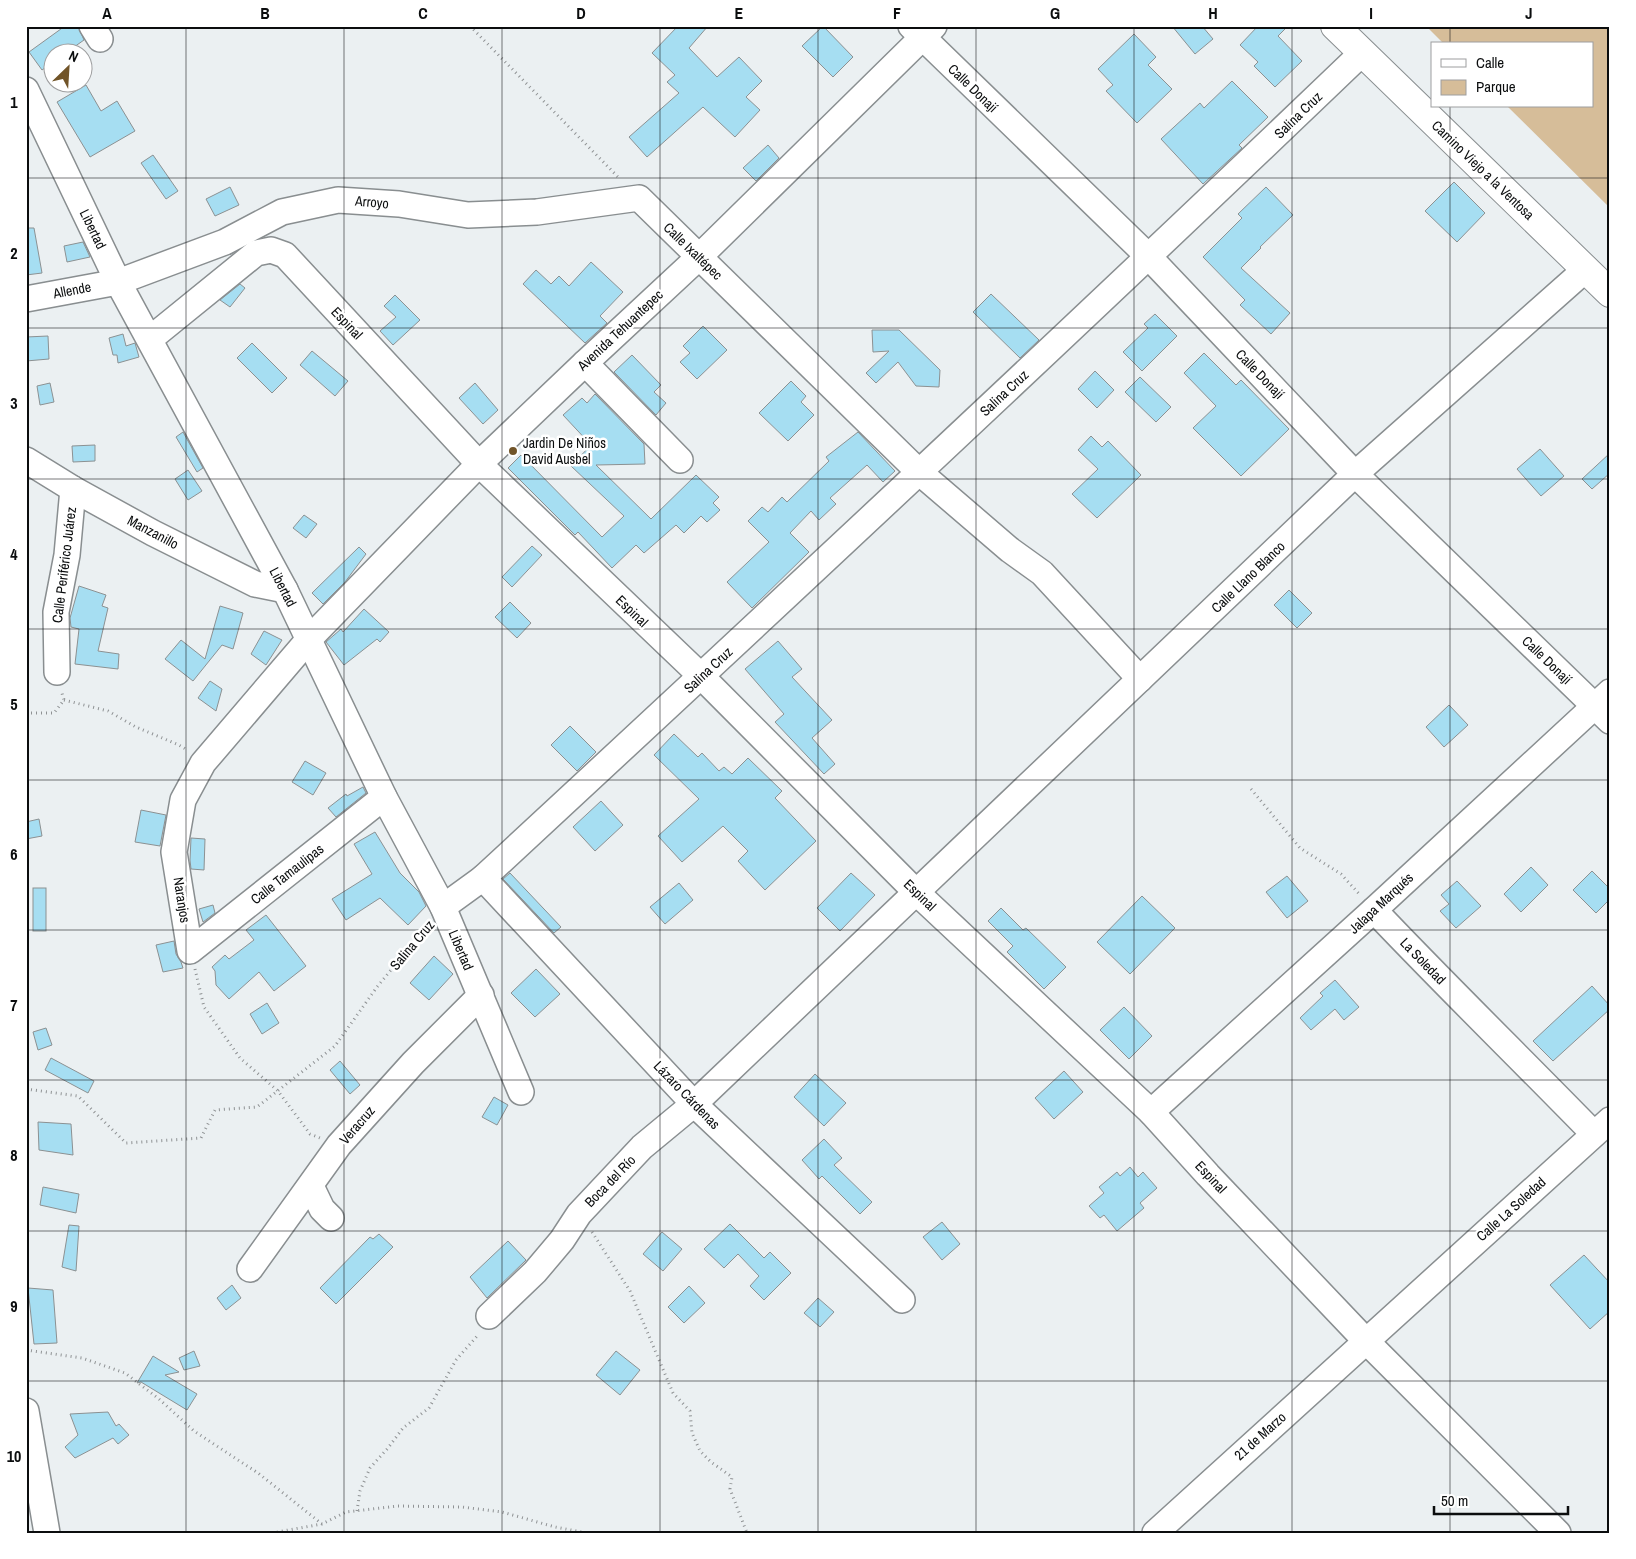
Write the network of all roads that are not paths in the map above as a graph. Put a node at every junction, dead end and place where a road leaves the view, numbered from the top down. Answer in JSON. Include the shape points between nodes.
{"nodes":[{"id":1,"x":1335,"y":26,"type":"edge"},
{"id":2,"x":922,"y":30,"type":"edge"},
{"id":3,"x":1362,"y":53,"type":"junction"},
{"id":4,"x":26,"y":90,"type":"edge"},
{"id":5,"x":639,"y":198,"type":"joint"},
{"id":6,"x":699,"y":257,"type":"junction"},
{"id":7,"x":1149,"y":258,"type":"junction"},
{"id":8,"x":1586,"y":269,"type":"junction"},
{"id":9,"x":118,"y":282,"type":"junction"},
{"id":10,"x":1610,"y":293,"type":"edge"},
{"id":11,"x":26,"y":299,"type":"edge"},
{"id":12,"x":150,"y":339,"type":"junction"},
{"id":13,"x":585,"y":363,"type":"junction"},
{"id":14,"x":26,"y":460,"type":"edge"},
{"id":15,"x":680,"y":460,"type":"dead end"},
{"id":16,"x":479,"y":464,"type":"junction"},
{"id":17,"x":920,"y":472,"type":"junction"},
{"id":18,"x":1355,"y":474,"type":"junction"},
{"id":19,"x":73,"y":489,"type":"junction"},
{"id":20,"x":285,"y":590,"type":"junction"},
{"id":21,"x":309,"y":639,"type":"junction"},
{"id":22,"x":57,"y":672,"type":"road end"},
{"id":23,"x":701,"y":676,"type":"junction"},
{"id":24,"x":1140,"y":679,"type":"junction"},
{"id":25,"x":1605,"y":707,"type":"edge"},
{"id":26,"x":384,"y":797,"type":"junction"},
{"id":27,"x":483,"y":878,"type":"junction"},
{"id":28,"x":917,"y":893,"type":"junction"},
{"id":29,"x":443,"y":907,"type":"junction"},
{"id":30,"x":1374,"y":910,"type":"junction"},
{"id":31,"x":190,"y":951,"type":"joint"},
{"id":32,"x":480,"y":995,"type":"junction"},
{"id":33,"x":520,"y":1092,"type":"dead end"},
{"id":34,"x":694,"y":1104,"type":"junction"},
{"id":35,"x":1151,"y":1112,"type":"junction"},
{"id":36,"x":1602,"y":1127,"type":"edge"},
{"id":37,"x":311,"y":1186,"type":"junction"},
{"id":38,"x":331,"y":1218,"type":"dead end"},
{"id":39,"x":250,"y":1269,"type":"dead end"},
{"id":40,"x":902,"y":1300,"type":"dead end"},
{"id":41,"x":489,"y":1316,"type":"road end"},
{"id":42,"x":1366,"y":1340,"type":"junction"},
{"id":43,"x":26,"y":1411,"type":"edge"},
{"id":44,"x":47,"y":1533,"type":"edge"},
{"id":45,"x":1155,"y":1533,"type":"edge"},
{"id":46,"x":1558,"y":1533,"type":"edge"}],
"edges":[{"from":1,"to":3,"type":"main road","name":"Camino Viejo a la Ventosa"},
{"from":2,"to":6,"type":"street","name":"Avenida Tehuantepec"},
{"from":2,"to":7,"type":"street","name":"Calle Donají"},
{"from":3,"to":7,"type":"street","name":"Salina Cruz"},
{"from":3,"to":8,"type":"main road","name":"Camino Viejo a la Ventosa"},
{"from":4,"to":9,"type":"street","name":"Libertad"},
{"from":5,"to":6,"type":"street","name":"Calle Ixaltépec"},
{"from":5,"to":9,"type":"street","name":"Arroyo","via":[[537,212],[468,216],[399,204],[338,200],[282,212],[225,242]]},
{"from":6,"to":13,"type":"street","name":"Avenida Tehuantepec"},
{"from":6,"to":17,"type":"street","name":"Calle Ixaltépec"},
{"from":7,"to":17,"type":"street","name":"Salina Cruz"},
{"from":7,"to":18,"type":"street","name":"Calle Donají"},
{"from":8,"to":10,"type":"main road","name":"Camino Viejo a la Ventosa"},
{"from":8,"to":18,"type":"street","name":"Calle Llano Blanco"},
{"from":9,"to":11,"type":"street","name":"Allende"},
{"from":9,"to":12,"type":"street","name":"Libertad"},
{"from":12,"to":16,"type":"street","name":"Espinal","via":[[256,253],[271,250],[285,255]]},
{"from":12,"to":20,"type":"street","name":"Libertad"},
{"from":13,"to":15,"type":"street"},
{"from":13,"to":16,"type":"street","name":"Avenida Tehuantepec"},
{"from":14,"to":19,"type":"street","name":"Manzanillo"},
{"from":16,"to":21,"type":"street","name":"Avenida Tehuantepec"},
{"from":16,"to":23,"type":"street","name":"Espinal"},
{"from":17,"to":23,"type":"street","name":"Salina Cruz"},
{"from":17,"to":24,"type":"street","name":"Calle Ixaltépec","via":[[1010,550],[1042,573]]},
{"from":18,"to":24,"type":"street","name":"Calle Llano Blanco"},
{"from":18,"to":25,"type":"street","name":"Calle Donají"},
{"from":19,"to":20,"type":"street","name":"Manzanillo","via":[[255,584]]},
{"from":19,"to":22,"type":"street","name":"Calle Periférico Juárez","via":[[67,555],[56,612]]},
{"from":20,"to":21,"type":"street","name":"Libertad"},
{"from":21,"to":26,"type":"street","name":"Libertad"},
{"from":21,"to":31,"type":"street","name":"Naranjos","via":[[203,763],[183,800],[174,852]]},
{"from":23,"to":27,"type":"street","name":"Salina Cruz"},
{"from":23,"to":28,"type":"street","name":"Espinal"},
{"from":24,"to":28,"type":"street","name":"Calle Llano Blanco"},
{"from":25,"to":30,"type":"street","name":"Jalapa Marqués"},
{"from":26,"to":29,"type":"street","name":"Libertad"},
{"from":26,"to":31,"type":"street","name":"Calle Tamaulipas"},
{"from":27,"to":29,"type":"street","name":"Salina Cruz"},
{"from":27,"to":34,"type":"street","name":"Lázaro Cárdenas"},
{"from":28,"to":34,"type":"street","name":"Boca del Río"},
{"from":28,"to":35,"type":"street","name":"Espinal"},
{"from":29,"to":32,"type":"street","name":"Libertad"},
{"from":30,"to":35,"type":"street","name":"Jalapa Marqués"},
{"from":30,"to":36,"type":"street","name":"La Soledad","via":[[1533,1071]]},
{"from":32,"to":33,"type":"street","name":"Libertad"},
{"from":32,"to":37,"type":"street","name":"Veracruz","via":[[339,1145]]},
{"from":34,"to":40,"type":"street","name":"Lázaro Cárdenas"},
{"from":34,"to":41,"type":"street","name":"Boca del Río","via":[[642,1147],[579,1214],[535,1272]]},
{"from":35,"to":42,"type":"street","name":"Espinal"},
{"from":36,"to":42,"type":"street","name":"Calle La Soledad"},
{"from":37,"to":38,"type":"street","via":[[322,1209]]},
{"from":37,"to":39,"type":"street","name":"Veracruz"},
{"from":42,"to":45,"type":"street","name":"21 de Marzo"},
{"from":42,"to":46,"type":"street","name":"Espinal"},
{"from":43,"to":44,"type":"street"}]}
